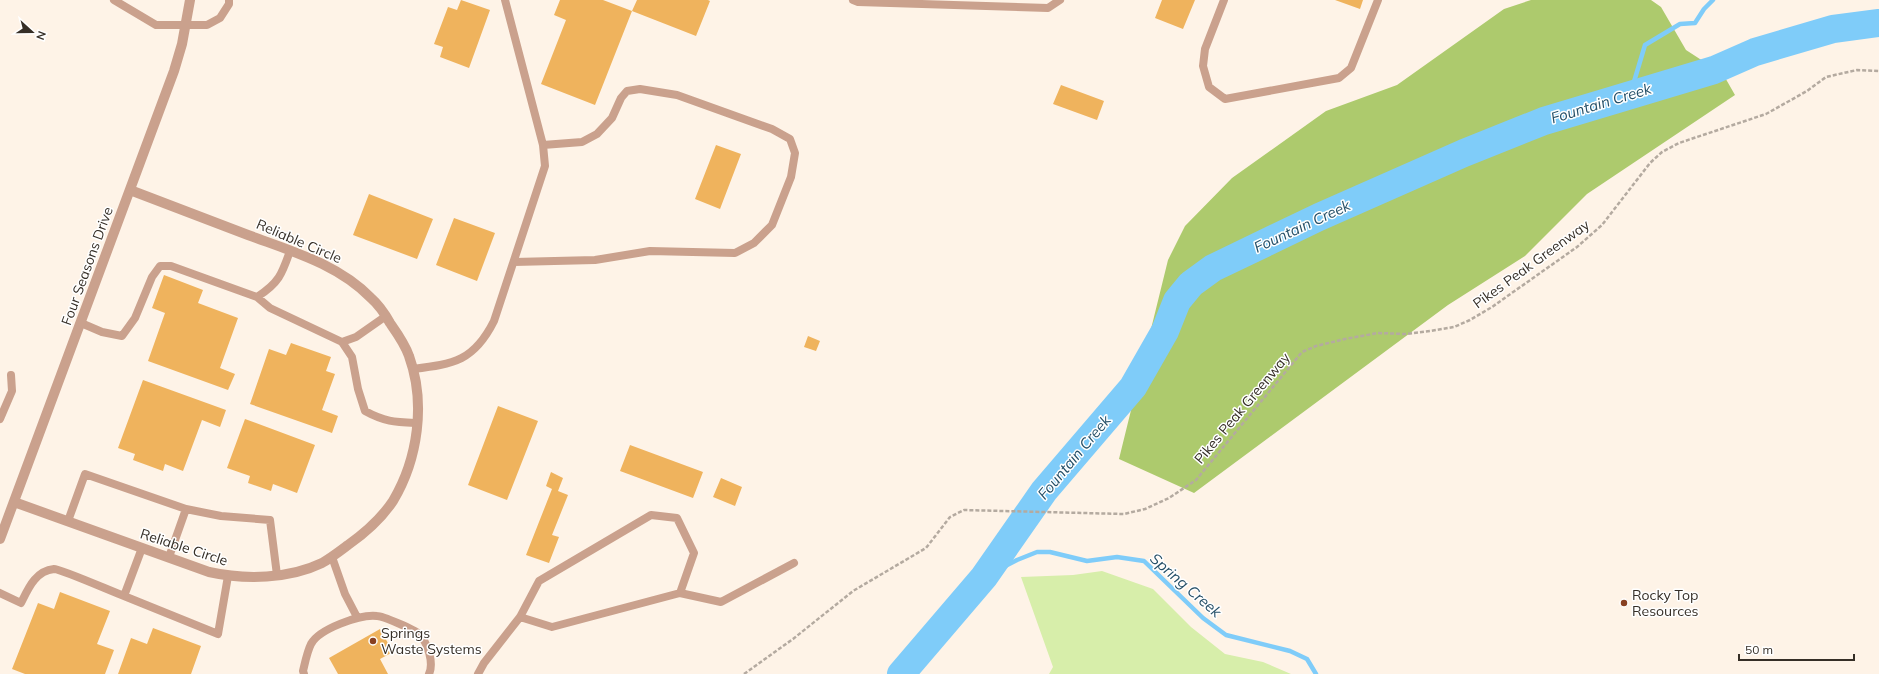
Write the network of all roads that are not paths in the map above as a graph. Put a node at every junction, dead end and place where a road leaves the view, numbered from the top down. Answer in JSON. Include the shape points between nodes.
{"nodes":[{"id":1,"x":114,"y":0,"type":"edge"},
{"id":2,"x":190,"y":0,"type":"edge"},
{"id":3,"x":229,"y":0,"type":"edge"},
{"id":4,"x":505,"y":0,"type":"edge"},
{"id":5,"x":853,"y":0,"type":"edge"},
{"id":6,"x":1060,"y":0,"type":"edge"},
{"id":7,"x":1224,"y":0,"type":"edge"},
{"id":8,"x":1378,"y":0,"type":"edge"},
{"id":9,"x":186,"y":25,"type":"junction"},
{"id":10,"x":543,"y":145,"type":"junction"},
{"id":11,"x":130,"y":190,"type":"junction"},
{"id":12,"x":290,"y":251,"type":"junction"},
{"id":13,"x":514,"y":262,"type":"junction"},
{"id":14,"x":257,"y":297,"type":"junction"},
{"id":15,"x":386,"y":316,"type":"junction"},
{"id":16,"x":80,"y":323,"type":"junction"},
{"id":17,"x":342,"y":342,"type":"junction"},
{"id":18,"x":413,"y":369,"type":"junction"},
{"id":19,"x":12,"y":375,"type":"dead end"},
{"id":20,"x":0,"y":419,"type":"edge"},
{"id":21,"x":418,"y":423,"type":"junction"},
{"id":22,"x":14,"y":502,"type":"junction"},
{"id":23,"x":186,"y":509,"type":"junction"},
{"id":24,"x":68,"y":521,"type":"junction"},
{"id":25,"x":0,"y":539,"type":"edge"},
{"id":26,"x":142,"y":548,"type":"junction"},
{"id":27,"x":332,"y":557,"type":"junction"},
{"id":28,"x":169,"y":558,"type":"junction"},
{"id":29,"x":794,"y":563,"type":"dead end"},
{"id":30,"x":277,"y":575,"type":"junction"},
{"id":31,"x":228,"y":576,"type":"junction"},
{"id":32,"x":0,"y":593,"type":"edge"},
{"id":33,"x":680,"y":593,"type":"junction"},
{"id":34,"x":124,"y":596,"type":"junction"},
{"id":35,"x":520,"y":617,"type":"junction"},
{"id":36,"x":356,"y":618,"type":"junction"},
{"id":37,"x":304,"y":674,"type":"edge"},
{"id":38,"x":429,"y":674,"type":"edge"},
{"id":39,"x":478,"y":674,"type":"edge"}],
"edges":[{"from":1,"to":9,"type":"lane","via":[[156,25]]},
{"from":2,"to":9,"type":"street","name":"Four Seasons Drive"},
{"from":3,"to":9,"type":"lane","via":[[220,18],[207,25]]},
{"from":4,"to":10,"type":"lane"},
{"from":5,"to":6,"type":"lane","via":[[1048,8]]},
{"from":7,"to":8,"type":"lane","via":[[1205,49],[1203,66],[1209,87],[1225,99],[1339,78],[1351,68]]},
{"from":9,"to":11,"type":"street","name":"Four Seasons Drive","via":[[174,71]]},
{"from":10,"to":13,"type":"lane","via":[[545,166]]},
{"from":10,"to":13,"type":"lane","via":[[582,142],[597,134],[612,118],[627,91],[640,89],[677,95],[772,128],[790,139],[796,153],[791,177],[772,226],[754,243],[735,252],[650,251],[596,260]]},
{"from":11,"to":12,"type":"street","name":"Reliable Circle"},
{"from":11,"to":16,"type":"street","name":"Four Seasons Drive"},
{"from":12,"to":14,"type":"lane","via":[[272,287]]},
{"from":12,"to":15,"type":"street","name":"Reliable Circle","via":[[328,266],[357,285]]},
{"from":13,"to":18,"type":"lane","via":[[485,340],[466,356],[443,365]]},
{"from":14,"to":16,"type":"lane","via":[[171,266],[160,266],[152,277],[135,318],[122,336],[102,332]]},
{"from":14,"to":17,"type":"lane","via":[[270,308]]},
{"from":15,"to":17,"type":"lane","via":[[356,337]]},
{"from":15,"to":18,"type":"street","name":"Reliable Circle","via":[[406,348]]},
{"from":16,"to":22,"type":"street","name":"Four Seasons Drive"},
{"from":17,"to":21,"type":"lane","via":[[352,357],[365,411],[381,420]]},
{"from":18,"to":21,"type":"street","name":"Reliable Circle","via":[[418,393]]},
{"from":19,"to":20,"type":"lane","via":[[12,391]]},
{"from":21,"to":27,"type":"street","name":"Reliable Circle","via":[[409,466],[392,502],[364,534]]},
{"from":22,"to":24,"type":"street","name":"Reliable Circle"},
{"from":22,"to":25,"type":"street","name":"Four Seasons Drive"},
{"from":23,"to":24,"type":"lane","via":[[85,474]]},
{"from":23,"to":28,"type":"lane"},
{"from":23,"to":30,"type":"lane","via":[[221,516],[270,520]]},
{"from":24,"to":26,"type":"street","name":"Reliable Circle"},
{"from":26,"to":28,"type":"street","name":"Reliable Circle"},
{"from":26,"to":34,"type":"lane"},
{"from":27,"to":30,"type":"street","name":"Reliable Circle","via":[[301,571]]},
{"from":27,"to":36,"type":"lane"},
{"from":28,"to":31,"type":"street","name":"Reliable Circle"},
{"from":29,"to":33,"type":"lane","via":[[721,602]]},
{"from":30,"to":31,"type":"street","name":"Reliable Circle"},
{"from":31,"to":34,"type":"lane","via":[[218,634]]},
{"from":32,"to":34,"type":"lane","via":[[21,603],[31,582],[43,573],[55,569]]},
{"from":33,"to":35,"type":"lane","via":[[552,627]]},
{"from":33,"to":35,"type":"lane","via":[[694,552],[678,518],[651,515],[539,581]]},
{"from":35,"to":39,"type":"lane","via":[[484,662]]},
{"from":36,"to":37,"type":"lane","via":[[321,633],[311,644]]},
{"from":36,"to":38,"type":"lane","via":[[377,616],[418,633],[427,646],[431,669]]}]}
